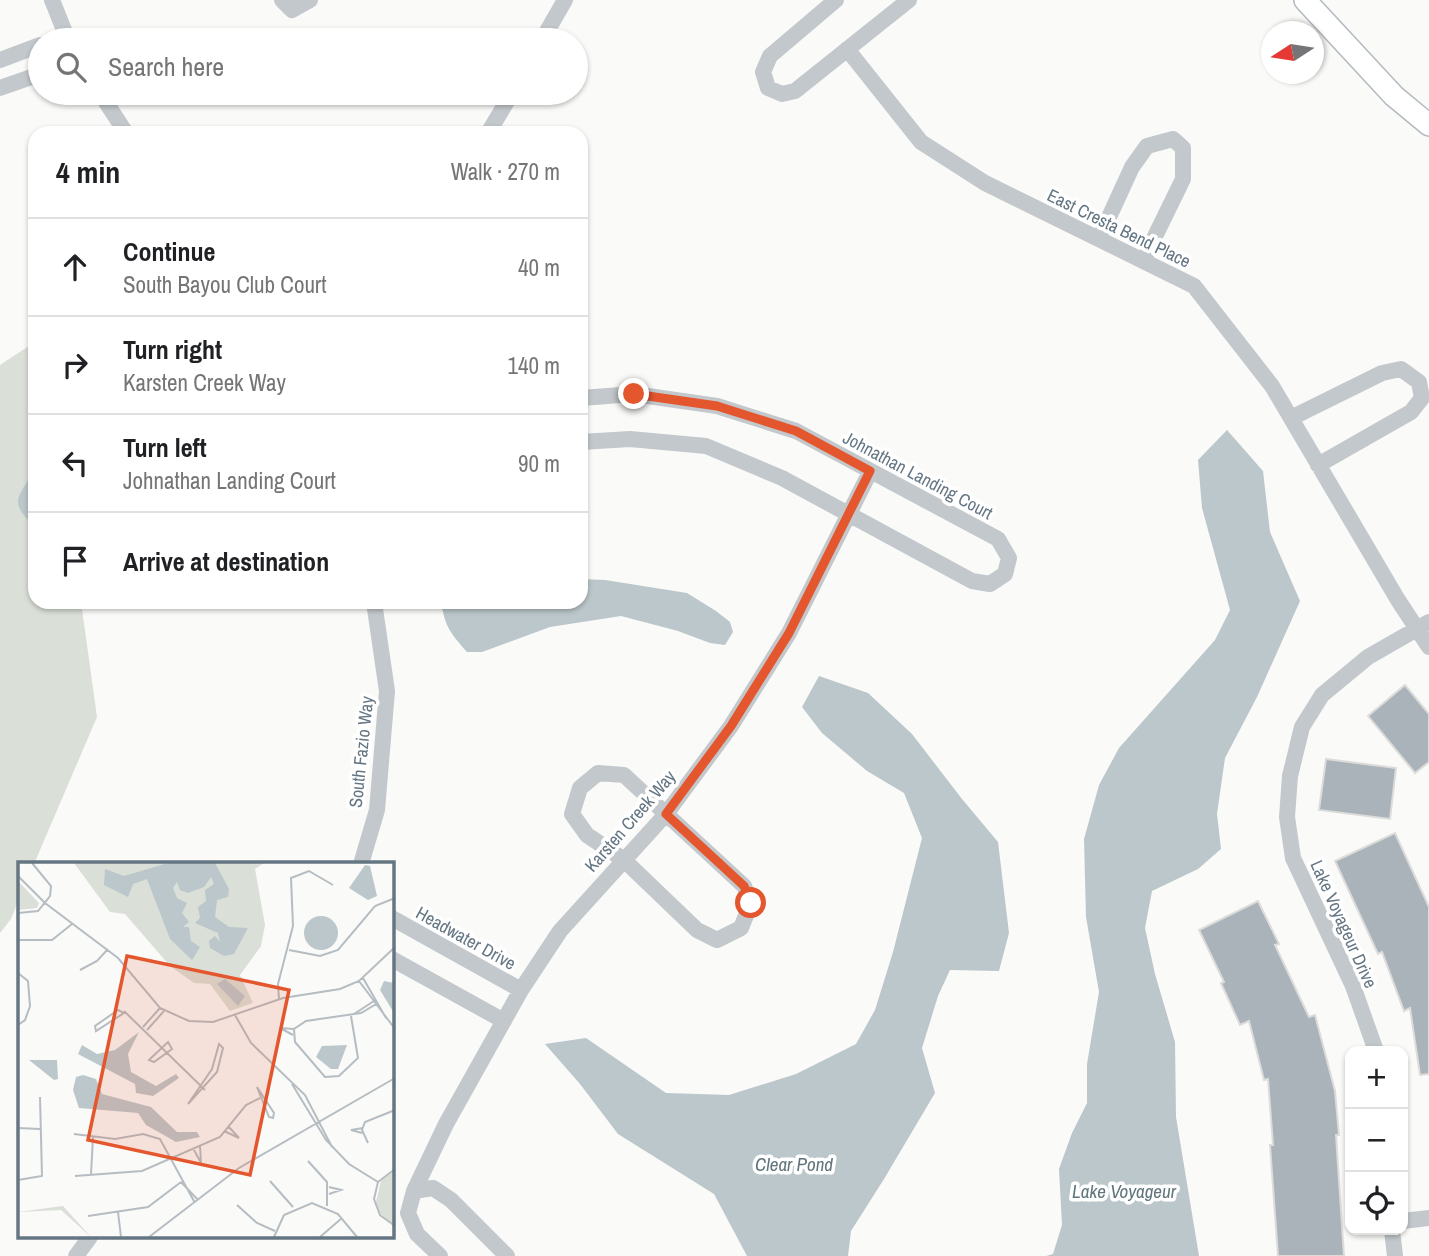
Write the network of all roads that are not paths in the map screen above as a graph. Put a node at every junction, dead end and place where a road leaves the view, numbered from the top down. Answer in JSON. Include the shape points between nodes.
{"nodes":[{"id":1,"x":52,"y":0,"type":"edge"},
{"id":2,"x":282,"y":0,"type":"edge"},
{"id":3,"x":310,"y":0,"type":"edge"},
{"id":4,"x":565,"y":0,"type":"edge"},
{"id":5,"x":836,"y":0,"type":"edge"},
{"id":6,"x":909,"y":0,"type":"edge"},
{"id":7,"x":1305,"y":0,"type":"edge"},
{"id":8,"x":60,"y":28,"type":"edge"},
{"id":9,"x":549,"y":28,"type":"edge"},
{"id":10,"x":847,"y":49,"type":"junction"},
{"id":11,"x":28,"y":50,"type":"edge"},
{"id":12,"x":0,"y":60,"type":"edge"},
{"id":13,"x":28,"y":79,"type":"edge"},
{"id":14,"x":0,"y":88,"type":"edge"},
{"id":15,"x":108,"y":105,"type":"edge"},
{"id":16,"x":505,"y":105,"type":"edge"},
{"id":17,"x":1429,"y":125,"type":"edge"},
{"id":18,"x":121,"y":126,"type":"edge"},
{"id":19,"x":492,"y":126,"type":"edge"},
{"id":20,"x":1099,"y":239,"type":"junction"},
{"id":21,"x":1143,"y":261,"type":"junction"},
{"id":22,"x":588,"y":397,"type":"edge"},
{"id":23,"x":1291,"y":418,"type":"junction"},
{"id":24,"x":588,"y":442,"type":"edge"},
{"id":25,"x":1318,"y":465,"type":"junction"},
{"id":26,"x":870,"y":471,"type":"junction"},
{"id":27,"x":849,"y":513,"type":"junction"},
{"id":28,"x":375,"y":609,"type":"edge"},
{"id":29,"x":1423,"y":626,"type":"edge"},
{"id":30,"x":1429,"y":646,"type":"edge"},
{"id":31,"x":666,"y":814,"type":"junction"},
{"id":32,"x":624,"y":860,"type":"junction"},
{"id":33,"x":362,"y":862,"type":"edge"},
{"id":34,"x":394,"y":919,"type":"edge"},
{"id":35,"x":394,"y":960,"type":"edge"},
{"id":36,"x":521,"y":990,"type":"junction"},
{"id":37,"x":504,"y":1021,"type":"junction"},
{"id":38,"x":1374,"y":1046,"type":"edge"},
{"id":39,"x":414,"y":1191,"type":"junction"},
{"id":40,"x":1429,"y":1219,"type":"edge"},
{"id":41,"x":1408,"y":1220,"type":"edge"},
{"id":42,"x":1393,"y":1235,"type":"edge"},
{"id":43,"x":89,"y":1238,"type":"edge"},
{"id":44,"x":76,"y":1256,"type":"edge"},
{"id":45,"x":440,"y":1256,"type":"edge"},
{"id":46,"x":507,"y":1256,"type":"edge"},
{"id":47,"x":1395,"y":1256,"type":"edge"}],
"edges":[{"from":1,"to":8,"type":"street"},
{"from":2,"to":3,"type":"street","via":[[292,10]]},
{"from":4,"to":9,"type":"street"},
{"from":5,"to":10,"type":"street","via":[[769,56],[763,72],[768,88],[782,94],[795,91]]},
{"from":6,"to":10,"type":"street"},
{"from":7,"to":17,"type":"main road","via":[[1394,96]]},
{"from":10,"to":20,"type":"street","name":"East Cresta Bend Place","via":[[921,142],[985,183]]},
{"from":11,"to":12,"type":"street"},
{"from":13,"to":14,"type":"street"},
{"from":15,"to":18,"type":"street"},
{"from":16,"to":19,"type":"street"},
{"from":20,"to":21,"type":"street","name":"East Cresta Bend Place"},
{"from":20,"to":21,"type":"street","via":[[1132,166],[1147,146],[1173,139],[1184,148],[1183,179]]},
{"from":21,"to":23,"type":"street","name":"East Cresta Bend Place","via":[[1194,286],[1272,386]]},
{"from":22,"to":26,"type":"street","name":"Johnathan Landing Court","via":[[634,394],[717,406],[796,431]]},
{"from":23,"to":25,"type":"street","name":"East Cresta Bend Place"},
{"from":23,"to":25,"type":"street","via":[[1382,373],[1401,369],[1419,382],[1422,398],[1410,412]]},
{"from":24,"to":27,"type":"street","name":"Johnathan Landing Court","via":[[630,439],[706,446]]},
{"from":25,"to":29,"type":"street","name":"East Cresta Bend Place"},
{"from":26,"to":27,"type":"street","name":"Karsten Creek Way"},
{"from":26,"to":27,"type":"street","name":"Johnathan Landing Court","via":[[998,539],[1009,558],[1005,573],[989,584],[972,581]]},
{"from":27,"to":31,"type":"street","name":"Karsten Creek Way","via":[[789,633],[731,726]]},
{"from":28,"to":33,"type":"street","name":"South Fazio Way","via":[[387,691],[377,810]]},
{"from":29,"to":30,"type":"street","name":"East Cresta Bend Place"},
{"from":29,"to":38,"type":"street","name":"Lake Voyageur Drive","via":[[1368,657],[1322,695],[1302,727],[1290,776],[1287,817],[1293,858],[1353,986]]},
{"from":31,"to":32,"type":"street","name":"Karsten Creek Way"},
{"from":31,"to":32,"type":"street","via":[[624,775],[598,774],[580,789],[572,814],[587,835]]},
{"from":31,"to":32,"type":"street","via":[[744,886],[751,903],[741,928],[717,940],[697,930]]},
{"from":32,"to":36,"type":"street","name":"Karsten Creek Way","via":[[560,931]]},
{"from":34,"to":36,"type":"street","name":"Headwater Drive"},
{"from":35,"to":37,"type":"street"},
{"from":36,"to":37,"type":"street","name":"Karsten Creek Way"},
{"from":37,"to":39,"type":"street","name":"Karsten Creek Way"},
{"from":39,"to":45,"type":"street","via":[[408,1213],[417,1234]]},
{"from":39,"to":46,"type":"street","via":[[433,1188],[451,1200]]},
{"from":40,"to":41,"type":"street"},
{"from":42,"to":47,"type":"street"},
{"from":43,"to":44,"type":"street"}]}
